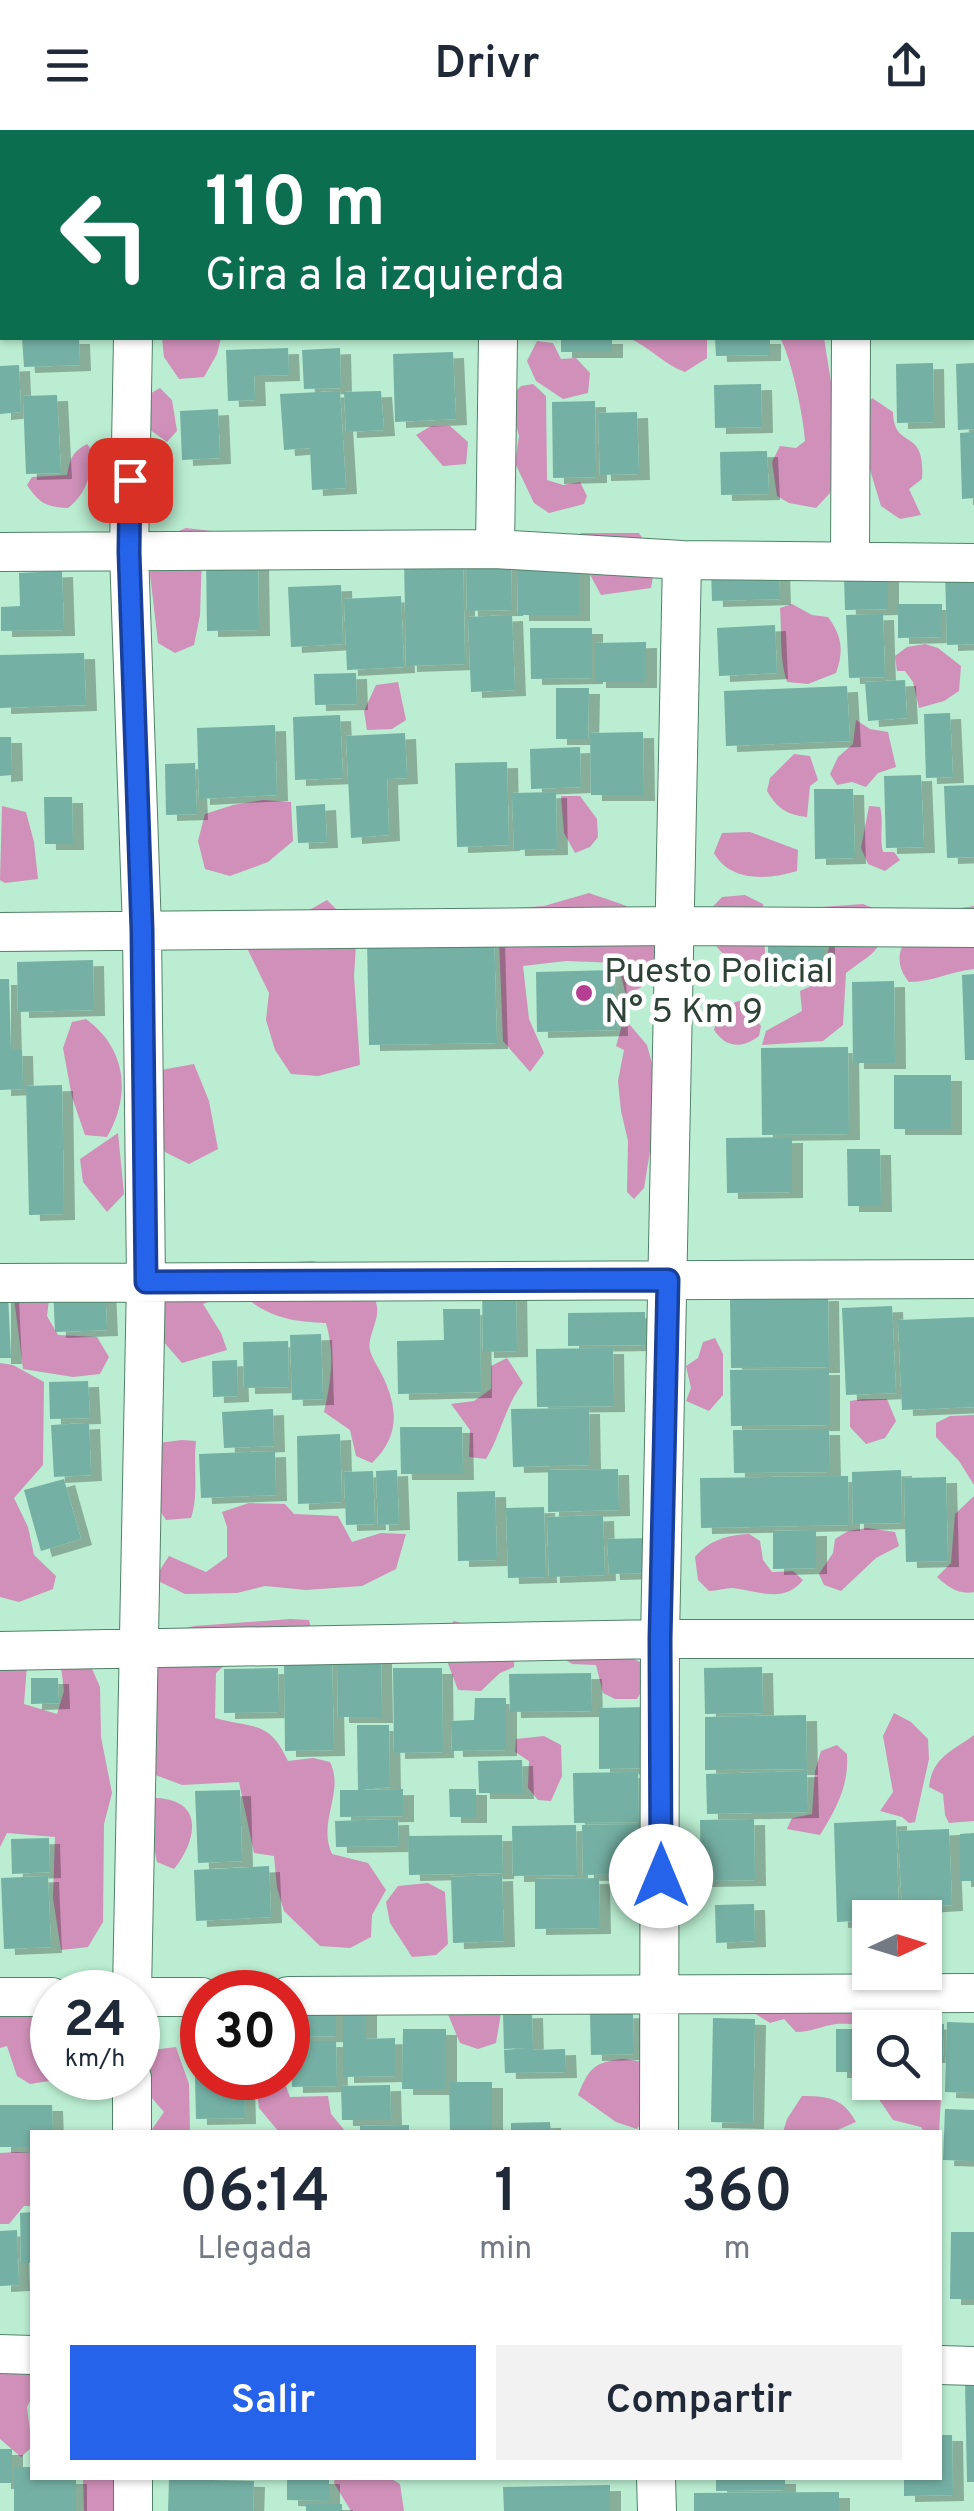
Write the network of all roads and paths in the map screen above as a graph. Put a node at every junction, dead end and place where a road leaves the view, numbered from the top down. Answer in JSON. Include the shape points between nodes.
{"nodes":[{"id":1,"x":132,"y":340,"type":"edge"},
{"id":2,"x":498,"y":340,"type":"edge"},
{"id":3,"x":851,"y":340,"type":"edge"},
{"id":4,"x":495,"y":550,"type":"junction"},
{"id":5,"x":0,"y":552,"type":"edge"},
{"id":6,"x":129,"y":552,"type":"junction"},
{"id":7,"x":682,"y":560,"type":"junction"},
{"id":8,"x":850,"y":560,"type":"junction"},
{"id":9,"x":974,"y":563,"type":"edge"},
{"id":10,"x":674,"y":926,"type":"junction"},
{"id":11,"x":974,"y":928,"type":"edge"},
{"id":12,"x":142,"y":930,"type":"junction"},
{"id":13,"x":0,"y":932,"type":"edge"},
{"id":14,"x":974,"y":1279,"type":"edge"},
{"id":15,"x":668,"y":1280,"type":"junction"},
{"id":16,"x":146,"y":1282,"type":"junction"},
{"id":17,"x":0,"y":1283,"type":"edge"},
{"id":18,"x":660,"y":1639,"type":"junction"},
{"id":19,"x":974,"y":1639,"type":"edge"},
{"id":20,"x":139,"y":1648,"type":"junction"},
{"id":21,"x":0,"y":1651,"type":"edge"},
{"id":22,"x":132,"y":1970,"type":"edge"},
{"id":23,"x":974,"y":1993,"type":"edge"},
{"id":24,"x":661,"y":1994,"type":"junction"},
{"id":25,"x":310,"y":1996,"type":"edge"},
{"id":26,"x":30,"y":1997,"type":"edge"},
{"id":27,"x":0,"y":1998,"type":"edge"},
{"id":28,"x":132,"y":2100,"type":"edge"},
{"id":29,"x":132,"y":2130,"type":"edge"},
{"id":30,"x":659,"y":2130,"type":"edge"},
{"id":31,"x":0,"y":2354,"type":"edge"},
{"id":32,"x":30,"y":2355,"type":"edge"},
{"id":33,"x":942,"y":2365,"type":"edge"},
{"id":34,"x":974,"y":2366,"type":"edge"},
{"id":35,"x":133,"y":2480,"type":"edge"},
{"id":36,"x":656,"y":2480,"type":"edge"},
{"id":37,"x":133,"y":2511,"type":"edge"},
{"id":38,"x":657,"y":2511,"type":"edge"}],
"edges":[{"from":1,"to":6,"type":"street"},
{"from":2,"to":4,"type":"street"},
{"from":3,"to":8,"type":"street"},
{"from":4,"to":6,"type":"street"},
{"from":4,"to":7,"type":"street"},
{"from":5,"to":6,"type":"street"},
{"from":6,"to":12,"type":"street"},
{"from":7,"to":8,"type":"street"},
{"from":7,"to":10,"type":"street"},
{"from":8,"to":9,"type":"street"},
{"from":10,"to":11,"type":"street"},
{"from":10,"to":12,"type":"street"},
{"from":10,"to":15,"type":"street"},
{"from":12,"to":13,"type":"street"},
{"from":12,"to":16,"type":"street"},
{"from":14,"to":15,"type":"street"},
{"from":15,"to":16,"type":"street"},
{"from":15,"to":18,"type":"street"},
{"from":16,"to":17,"type":"street"},
{"from":16,"to":20,"type":"street"},
{"from":18,"to":19,"type":"street"},
{"from":18,"to":20,"type":"street"},
{"from":18,"to":24,"type":"street"},
{"from":20,"to":21,"type":"street"},
{"from":20,"to":22,"type":"street"},
{"from":23,"to":24,"type":"street"},
{"from":24,"to":25,"type":"street"},
{"from":24,"to":30,"type":"street"},
{"from":26,"to":27,"type":"street"},
{"from":28,"to":29,"type":"street"},
{"from":31,"to":32,"type":"street"},
{"from":33,"to":34,"type":"street"},
{"from":35,"to":37,"type":"street"},
{"from":36,"to":38,"type":"street"}]}
